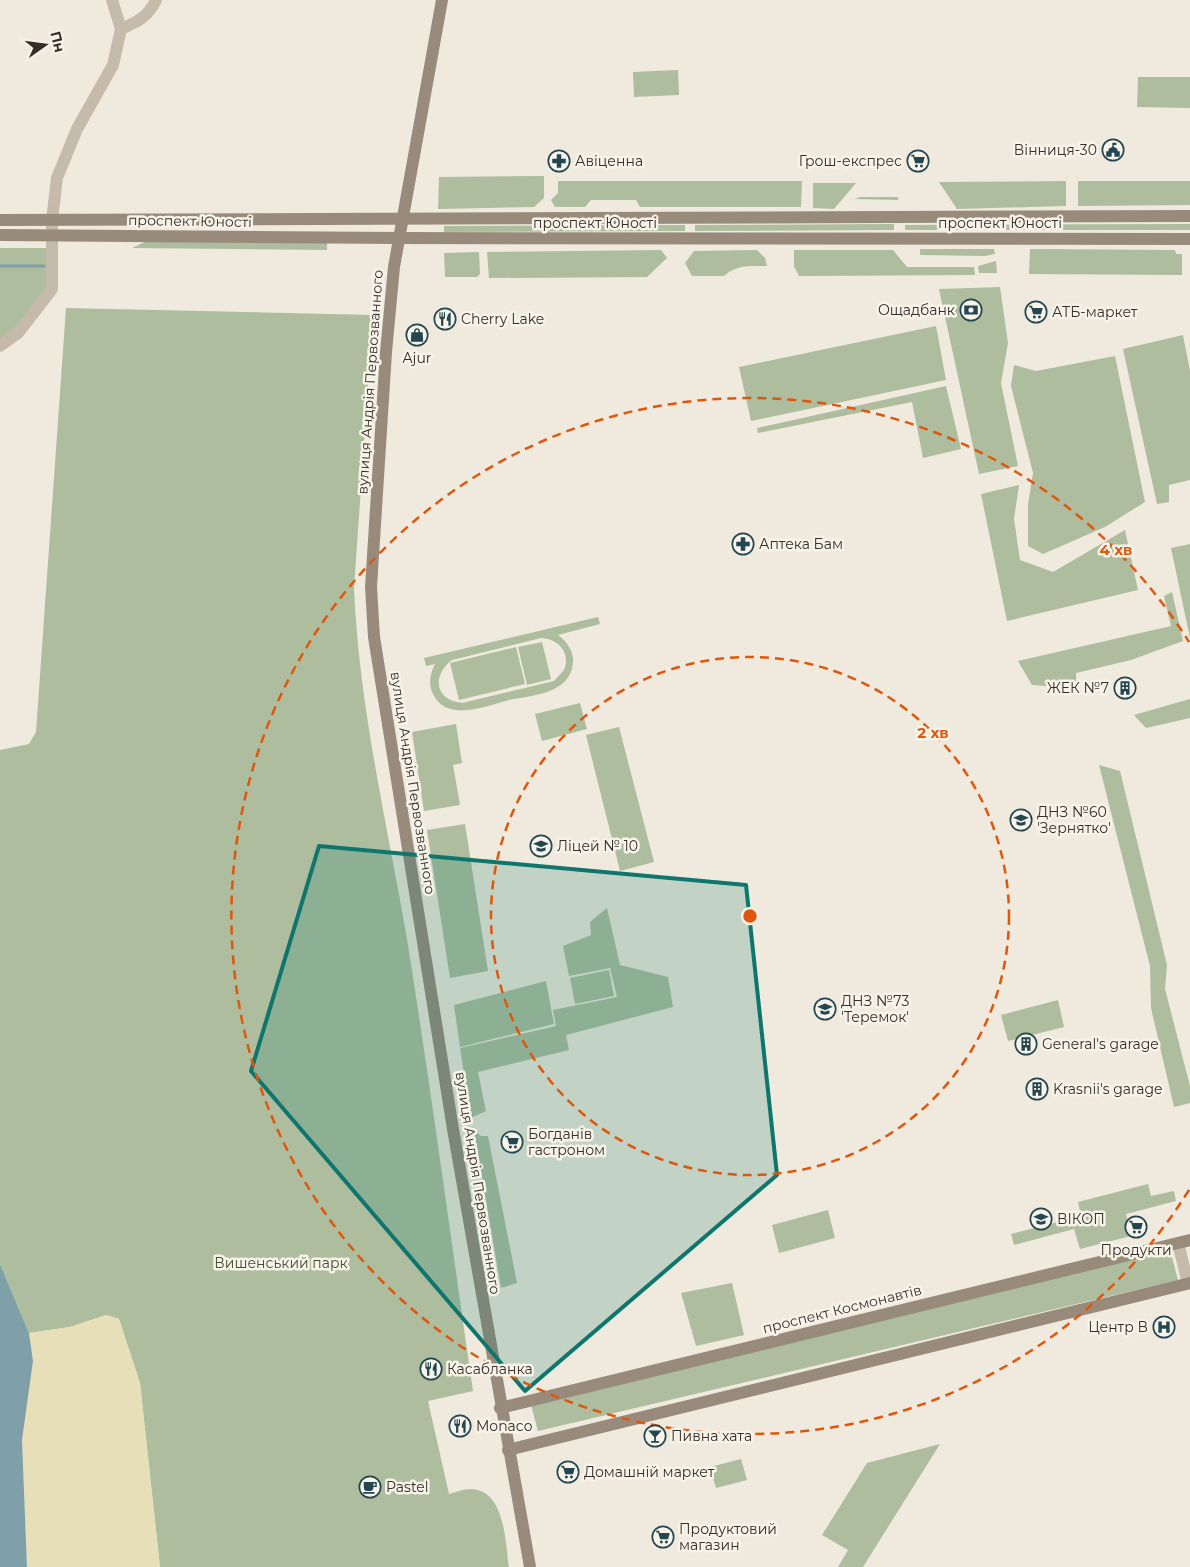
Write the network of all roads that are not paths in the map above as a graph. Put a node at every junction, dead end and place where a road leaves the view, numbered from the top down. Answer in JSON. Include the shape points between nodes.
{"nodes":[{"id":1,"x":112,"y":0,"type":"edge"},
{"id":2,"x":156,"y":0,"type":"edge"},
{"id":3,"x":442,"y":0,"type":"edge"},
{"id":4,"x":120,"y":30,"type":"junction"},
{"id":5,"x":1190,"y":216,"type":"edge"},
{"id":6,"x":900,"y":217,"type":"junction"},
{"id":7,"x":690,"y":218,"type":"junction"},
{"id":8,"x":403,"y":219,"type":"junction"},
{"id":9,"x":0,"y":220,"type":"edge"},
{"id":10,"x":52,"y":220,"type":"junction"},
{"id":11,"x":51,"y":234,"type":"junction"},
{"id":12,"x":0,"y":235,"type":"edge"},
{"id":13,"x":399,"y":238,"type":"junction"},
{"id":14,"x":690,"y":238,"type":"junction"},
{"id":15,"x":901,"y":238,"type":"junction"},
{"id":16,"x":1190,"y":239,"type":"edge"},
{"id":17,"x":0,"y":346,"type":"edge"},
{"id":18,"x":1184,"y":1241,"type":"edge"},
{"id":19,"x":1189,"y":1283,"type":"edge"},
{"id":20,"x":500,"y":1408,"type":"junction"},
{"id":21,"x":508,"y":1450,"type":"junction"},
{"id":22,"x":530,"y":1567,"type":"edge"}],
"edges":[{"from":1,"to":4,"type":"street"},
{"from":2,"to":4,"type":"street","via":[[140,21]]},
{"from":3,"to":8,"type":"street","name":"вулиця Андрія Первозванного"},
{"from":4,"to":10,"type":"street","via":[[113,65],[76,129],[57,178]]},
{"from":5,"to":6,"type":"street","name":"проспект Юності"},
{"from":6,"to":7,"type":"street","name":"проспект Юності"},
{"from":6,"to":15,"type":"street"},
{"from":7,"to":8,"type":"street","name":"проспект Юності"},
{"from":7,"to":14,"type":"street"},
{"from":8,"to":10,"type":"street","name":"проспект Юності"},
{"from":8,"to":13,"type":"street","name":"вулиця Андрія Первозванного"},
{"from":9,"to":10,"type":"street","name":"проспект Юності"},
{"from":10,"to":11,"type":"street"},
{"from":11,"to":12,"type":"street","name":"проспект Юності"},
{"from":11,"to":13,"type":"street","name":"проспект Юності"},
{"from":11,"to":17,"type":"street","via":[[53,283],[49,294],[18,333]]},
{"from":13,"to":14,"type":"street","name":"проспект Юності"},
{"from":13,"to":20,"type":"street","name":"вулиця Андрія Первозванного","via":[[386,352],[372,570],[374,637]]},
{"from":14,"to":15,"type":"street","name":"проспект Юності"},
{"from":15,"to":16,"type":"street","name":"проспект Юності"},
{"from":18,"to":19,"type":"street"},
{"from":18,"to":20,"type":"street","name":"проспект Космонавтів"},
{"from":19,"to":21,"type":"street"},
{"from":20,"to":21,"type":"street","name":"вулиця Андрія Первозванного"},
{"from":21,"to":22,"type":"street","name":"вулиця Андрія Первозванного"}]}
